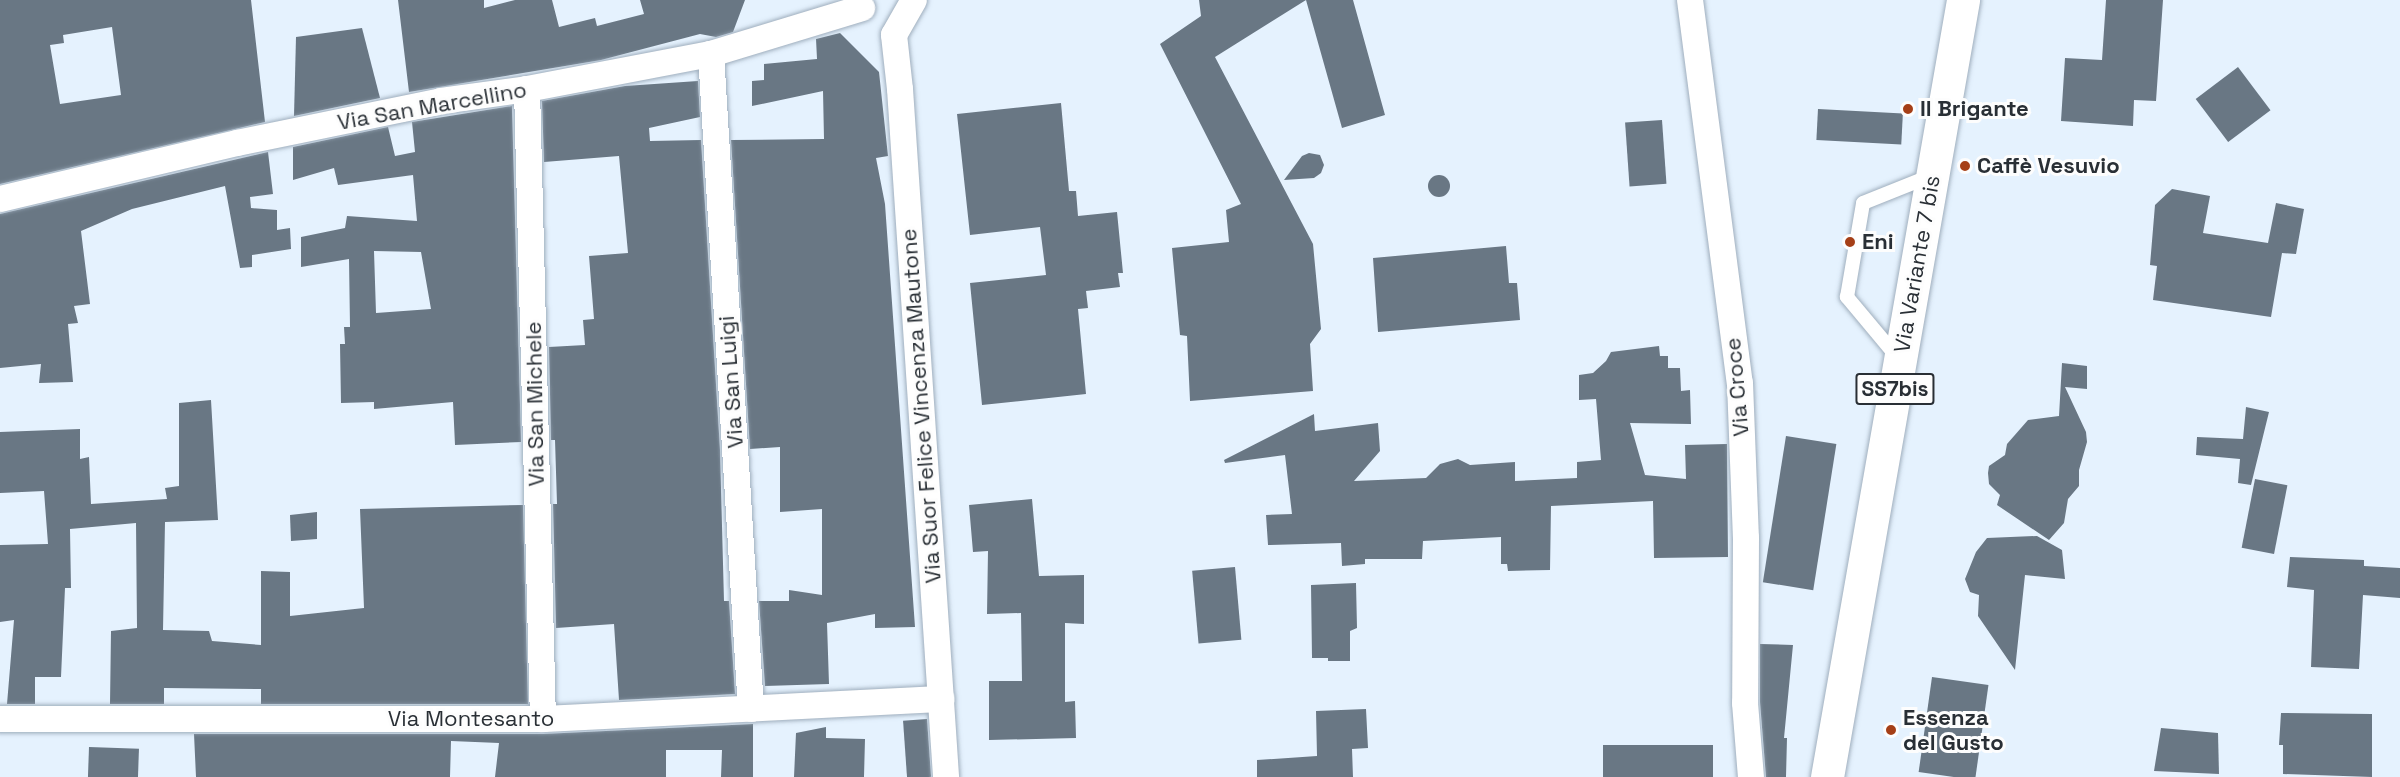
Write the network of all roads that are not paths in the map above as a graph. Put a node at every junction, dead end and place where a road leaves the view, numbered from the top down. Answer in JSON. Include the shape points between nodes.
{"nodes":[{"id":1,"x":914,"y":0,"type":"edge"},
{"id":2,"x":1690,"y":0,"type":"edge"},
{"id":3,"x":1963,"y":0,"type":"edge"},
{"id":4,"x":861,"y":4,"type":"edge"},
{"id":5,"x":894,"y":35,"type":"junction"},
{"id":6,"x":711,"y":54,"type":"junction"},
{"id":7,"x":527,"y":89,"type":"junction"},
{"id":8,"x":1932,"y":175,"type":"junction"},
{"id":9,"x":0,"y":199,"type":"edge"},
{"id":10,"x":1900,"y":361,"type":"junction"},
{"id":11,"x":941,"y":699,"type":"junction"},
{"id":12,"x":751,"y":709,"type":"junction"},
{"id":13,"x":0,"y":719,"type":"edge"},
{"id":14,"x":543,"y":719,"type":"junction"},
{"id":15,"x":946,"y":777,"type":"edge"},
{"id":16,"x":1751,"y":777,"type":"edge"},
{"id":17,"x":1827,"y":777,"type":"edge"}],
"edges":[{"from":1,"to":5,"type":"street"},
{"from":2,"to":16,"type":"street","name":"Via Croce","via":[[1740,382],[1746,538],[1745,704]]},
{"from":3,"to":8,"type":"main road","name":"Via Variante 7 bis","number":"SS7bis"},
{"from":4,"to":5,"type":"street"},
{"from":4,"to":6,"type":"street","name":"Via San Marcellino"},
{"from":5,"to":11,"type":"street","name":"Via Suor Felice Vincenza Mautone"},
{"from":6,"to":7,"type":"street","name":"Via San Marcellino"},
{"from":6,"to":12,"type":"street","name":"Via San Luigi"},
{"from":7,"to":9,"type":"street","name":"Via San Marcellino","via":[[441,101],[248,141]]},
{"from":7,"to":14,"type":"street","name":"Via San Michele"},
{"from":8,"to":10,"type":"main road","name":"Via Variante 7 bis","number":"SS7bis"},
{"from":8,"to":10,"type":"lane","via":[[1863,203],[1847,297]]},
{"from":10,"to":17,"type":"main road","name":"Via Variante 7 bis","number":"SS7bis"},
{"from":11,"to":12,"type":"street","name":"Via Montesanto"},
{"from":11,"to":15,"type":"street","name":"Via Suor Felice Vincenza Mautone"},
{"from":12,"to":14,"type":"street","name":"Via Montesanto"},
{"from":13,"to":14,"type":"street","name":"Via Montesanto"}]}
